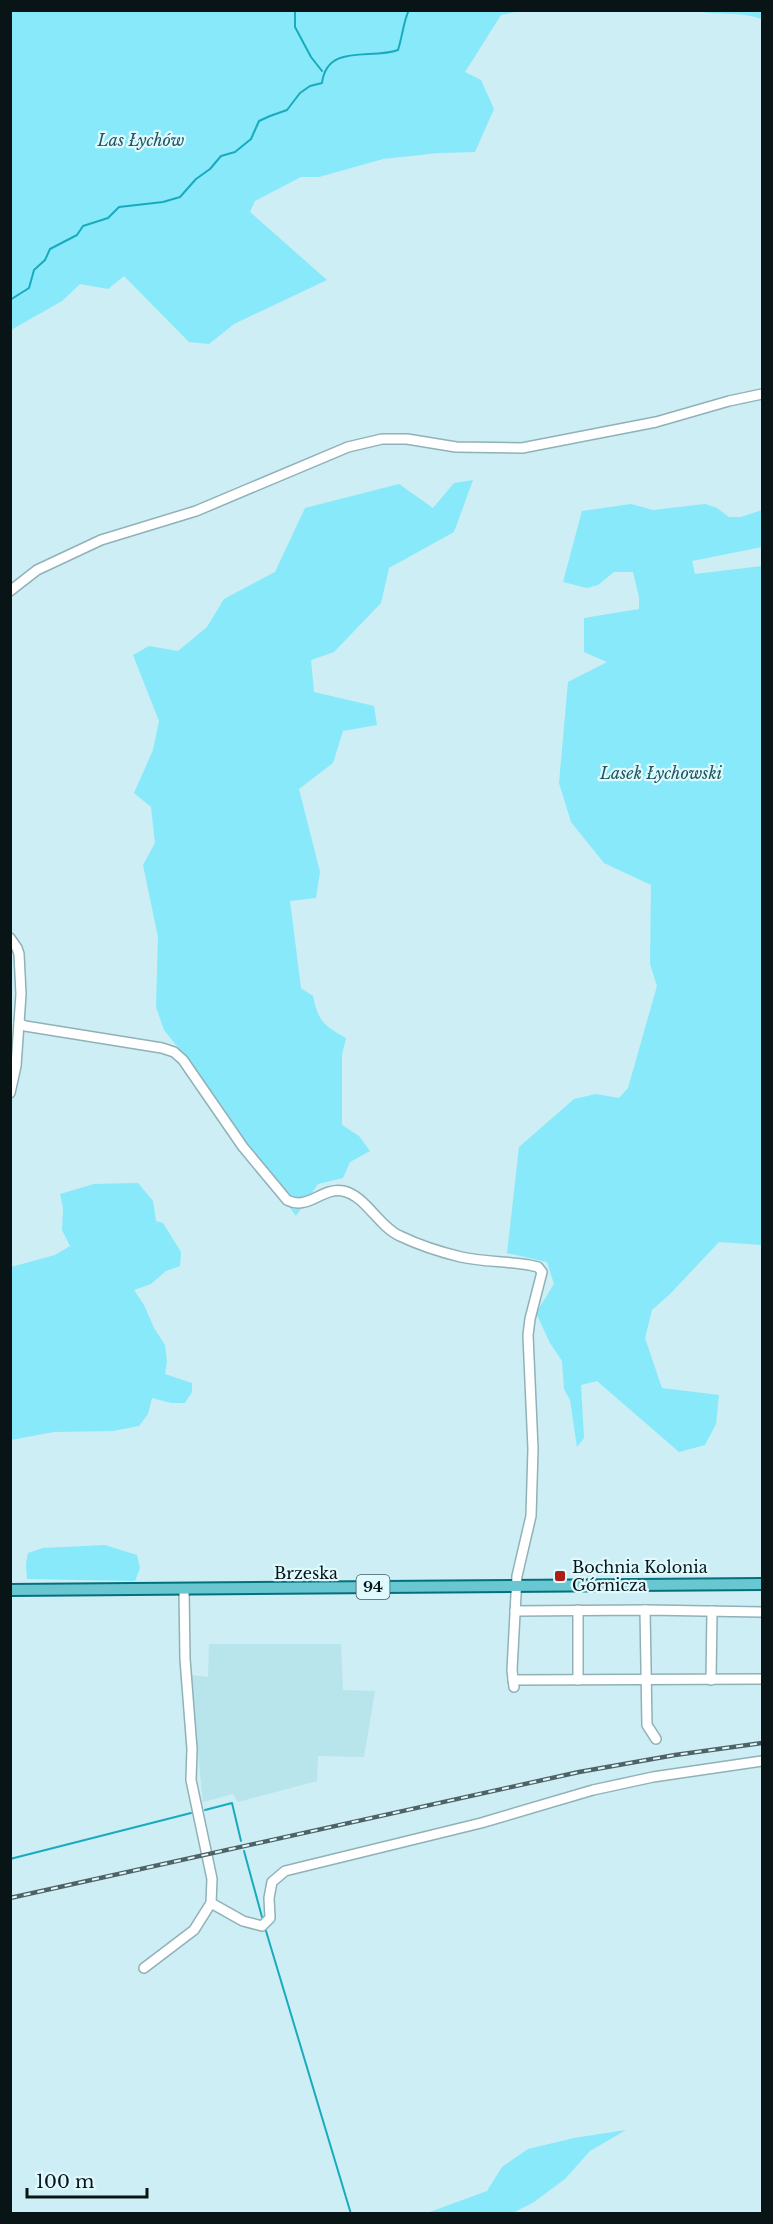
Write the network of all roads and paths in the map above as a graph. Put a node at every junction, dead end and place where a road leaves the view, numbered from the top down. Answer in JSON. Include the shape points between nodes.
{"nodes":[{"id":1,"x":762,"y":394,"type":"edge"},
{"id":2,"x":10,"y":591,"type":"edge"},
{"id":3,"x":10,"y":938,"type":"edge"},
{"id":4,"x":19,"y":1023,"type":"junction"},
{"id":5,"x":10,"y":1093,"type":"edge"},
{"id":6,"x":762,"y":1584,"type":"edge"},
{"id":7,"x":517,"y":1586,"type":"junction"},
{"id":8,"x":184,"y":1589,"type":"junction"},
{"id":9,"x":10,"y":1590,"type":"edge"},
{"id":10,"x":578,"y":1610,"type":"junction"},
{"id":11,"x":645,"y":1610,"type":"junction"},
{"id":12,"x":515,"y":1611,"type":"junction"},
{"id":13,"x":712,"y":1611,"type":"junction"},
{"id":14,"x":762,"y":1612,"type":"edge"},
{"id":15,"x":762,"y":1679,"type":"edge"},
{"id":16,"x":578,"y":1680,"type":"junction"},
{"id":17,"x":647,"y":1680,"type":"junction"},
{"id":18,"x":711,"y":1680,"type":"junction"},
{"id":19,"x":656,"y":1739,"type":"dead end"},
{"id":20,"x":762,"y":1761,"type":"edge"},
{"id":21,"x":211,"y":1903,"type":"junction"},
{"id":22,"x":144,"y":1968,"type":"dead end"}],
"edges":[{"from":1,"to":2,"type":"street","via":[[656,422],[522,448],[456,447],[407,439],[382,439],[348,447],[196,511],[101,540],[37,570]]},
{"from":3,"to":4,"type":"street","via":[[19,954]]},
{"from":4,"to":5,"type":"street"},
{"from":4,"to":7,"type":"street","via":[[174,1052],[201,1084],[243,1147],[293,1203],[307,1203],[345,1191],[355,1195],[397,1235],[417,1244],[462,1257],[538,1267],[542,1279],[528,1335],[533,1449],[531,1516]]},
{"from":6,"to":7,"type":"main road","name":"Brzeska","number":"94"},
{"from":7,"to":8,"type":"main road","name":"Brzeska","number":"94"},
{"from":7,"to":12,"type":"street"},
{"from":8,"to":9,"type":"main road","number":"94"},
{"from":8,"to":21,"type":"street","via":[[191,1780],[212,1879]]},
{"from":10,"to":11,"type":"street"},
{"from":10,"to":12,"type":"street"},
{"from":10,"to":16,"type":"street"},
{"from":11,"to":13,"type":"street"},
{"from":11,"to":17,"type":"street"},
{"from":12,"to":16,"type":"street","via":[[514,1683]]},
{"from":13,"to":14,"type":"street"},
{"from":13,"to":18,"type":"street"},
{"from":15,"to":18,"type":"street"},
{"from":16,"to":17,"type":"street"},
{"from":17,"to":18,"type":"street"},
{"from":17,"to":19,"type":"street","via":[[647,1725]]},
{"from":20,"to":21,"type":"street","via":[[593,1790],[481,1823],[285,1871],[272,1882],[270,1918],[262,1926],[243,1921]]},
{"from":21,"to":22,"type":"street","via":[[194,1930]]}]}
